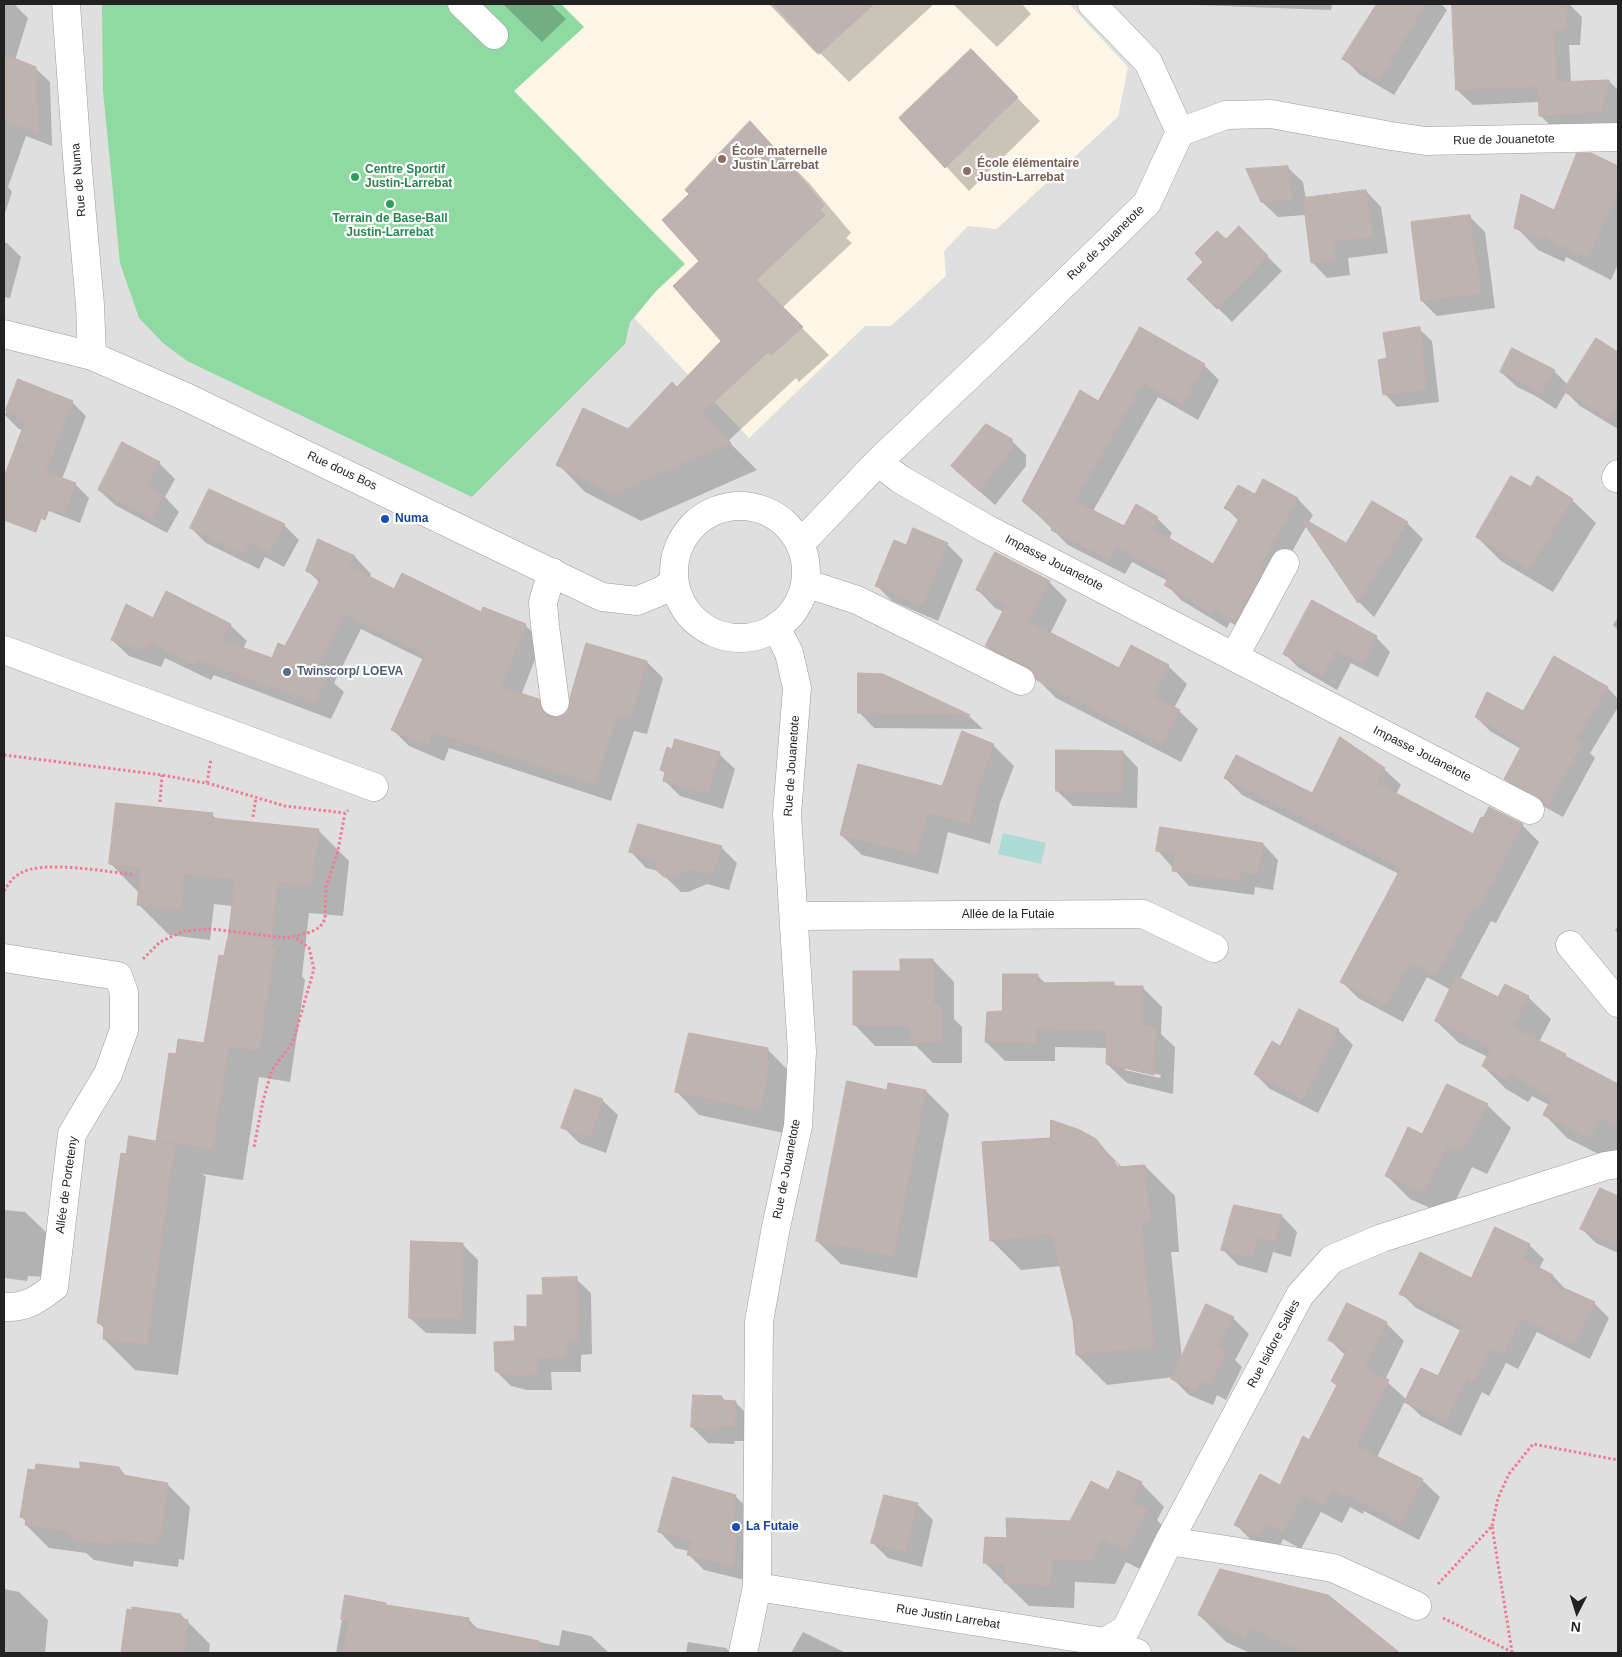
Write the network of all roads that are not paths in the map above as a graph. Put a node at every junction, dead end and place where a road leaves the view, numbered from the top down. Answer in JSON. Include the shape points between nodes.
{"nodes":[{"id":1,"x":66,"y":4,"type":"edge"},
{"id":2,"x":462,"y":4,"type":"edge"},
{"id":3,"x":1092,"y":4,"type":"edge"},
{"id":4,"x":494,"y":35,"type":"dead end"},
{"id":5,"x":1180,"y":132,"type":"junction"},
{"id":6,"x":1618,"y":137,"type":"edge"},
{"id":7,"x":4,"y":334,"type":"edge"},
{"id":8,"x":92,"y":356,"type":"junction"},
{"id":9,"x":878,"y":462,"type":"junction"},
{"id":10,"x":800,"y":544,"type":"junction"},
{"id":11,"x":1285,"y":563,"type":"dead end"},
{"id":12,"x":552,"y":572,"type":"junction"},
{"id":13,"x":674,"y":582,"type":"junction"},
{"id":14,"x":805,"y":583,"type":"junction"},
{"id":15,"x":776,"y":627,"type":"junction"},
{"id":16,"x":4,"y":650,"type":"edge"},
{"id":17,"x":1234,"y":657,"type":"junction"},
{"id":18,"x":1021,"y":681,"type":"dead end"},
{"id":19,"x":555,"y":702,"type":"dead end"},
{"id":20,"x":374,"y":787,"type":"road end"},
{"id":21,"x":1530,"y":810,"type":"dead end"},
{"id":22,"x":794,"y":916,"type":"junction"},
{"id":23,"x":1570,"y":945,"type":"dead end"},
{"id":24,"x":1214,"y":948,"type":"dead end"},
{"id":25,"x":4,"y":958,"type":"edge"},
{"id":26,"x":1618,"y":1003,"type":"edge"},
{"id":27,"x":1618,"y":1164,"type":"edge"},
{"id":28,"x":4,"y":1307,"type":"edge"},
{"id":29,"x":1169,"y":1541,"type":"junction"},
{"id":30,"x":756,"y":1587,"type":"junction"},
{"id":31,"x":1417,"y":1606,"type":"road end"},
{"id":32,"x":1105,"y":1642,"type":"junction"},
{"id":33,"x":743,"y":1653,"type":"edge"},
{"id":34,"x":1137,"y":1653,"type":"edge"}],
"edges":[{"from":1,"to":8,"type":"street","name":"Rue de Numa"},
{"from":2,"to":4,"type":"street"},
{"from":3,"to":5,"type":"street","via":[[1148,62]]},
{"from":5,"to":6,"type":"street","name":"Rue de Jouanetote","via":[[1226,115],[1271,114],[1426,141]]},
{"from":5,"to":9,"type":"street","name":"Rue de Jouanetote","via":[[1147,203]]},
{"from":7,"to":8,"type":"street","name":"Rue dous Bos"},
{"from":8,"to":12,"type":"street","name":"Rue dous Bos","via":[[194,400]]},
{"from":9,"to":10,"type":"street","name":"Rue de Jouanetote"},
{"from":9,"to":17,"type":"street","name":"Impasse Jouanetote","via":[[900,479],[985,528]]},
{"from":10,"to":13,"type":"street","via":[[788,526],[771,513],[742,505],[714,510],[691,528],[676,553]]},
{"from":10,"to":14,"type":"street","via":[[806,566]]},
{"from":11,"to":17,"type":"street"},
{"from":12,"to":13,"type":"street","name":"Rue dous Bos","via":[[602,597],[637,601]]},
{"from":12,"to":19,"type":"street","via":[[543,602]]},
{"from":13,"to":15,"type":"street","via":[[681,603],[695,620],[713,632],[734,638],[756,636]]},
{"from":14,"to":15,"type":"street","via":[[794,611]]},
{"from":14,"to":18,"type":"street","via":[[857,600]]},
{"from":15,"to":22,"type":"street","name":"Rue de Jouanetote","via":[[789,653],[797,688],[788,814]]},
{"from":16,"to":20,"type":"street"},
{"from":17,"to":21,"type":"street","name":"Impasse Jouanetote"},
{"from":22,"to":24,"type":"street","name":"Allée de la Futaie","via":[[1143,914]]},
{"from":22,"to":30,"type":"street","name":"Rue de Jouanetote","via":[[801,1061],[798,1126],[759,1321]]},
{"from":23,"to":26,"type":"street"},
{"from":25,"to":28,"type":"street","name":"Allée de Porteteny","via":[[118,976],[124,992],[124,1030],[108,1074],[72,1134],[54,1287],[36,1300],[18,1307]]},
{"from":27,"to":29,"type":"street","name":"Rue Isidore Salles","via":[[1382,1238],[1332,1259],[1300,1295]]},
{"from":29,"to":31,"type":"street","via":[[1334,1568]]},
{"from":29,"to":32,"type":"street","name":"Rue Isidore Salles","via":[[1126,1629]]},
{"from":30,"to":32,"type":"street","name":"Rue Justin Larrebat"},
{"from":30,"to":33,"type":"street","name":"Rue de Jouanetote"},
{"from":32,"to":34,"type":"street","name":"Rue Justin Larrebat"}]}
